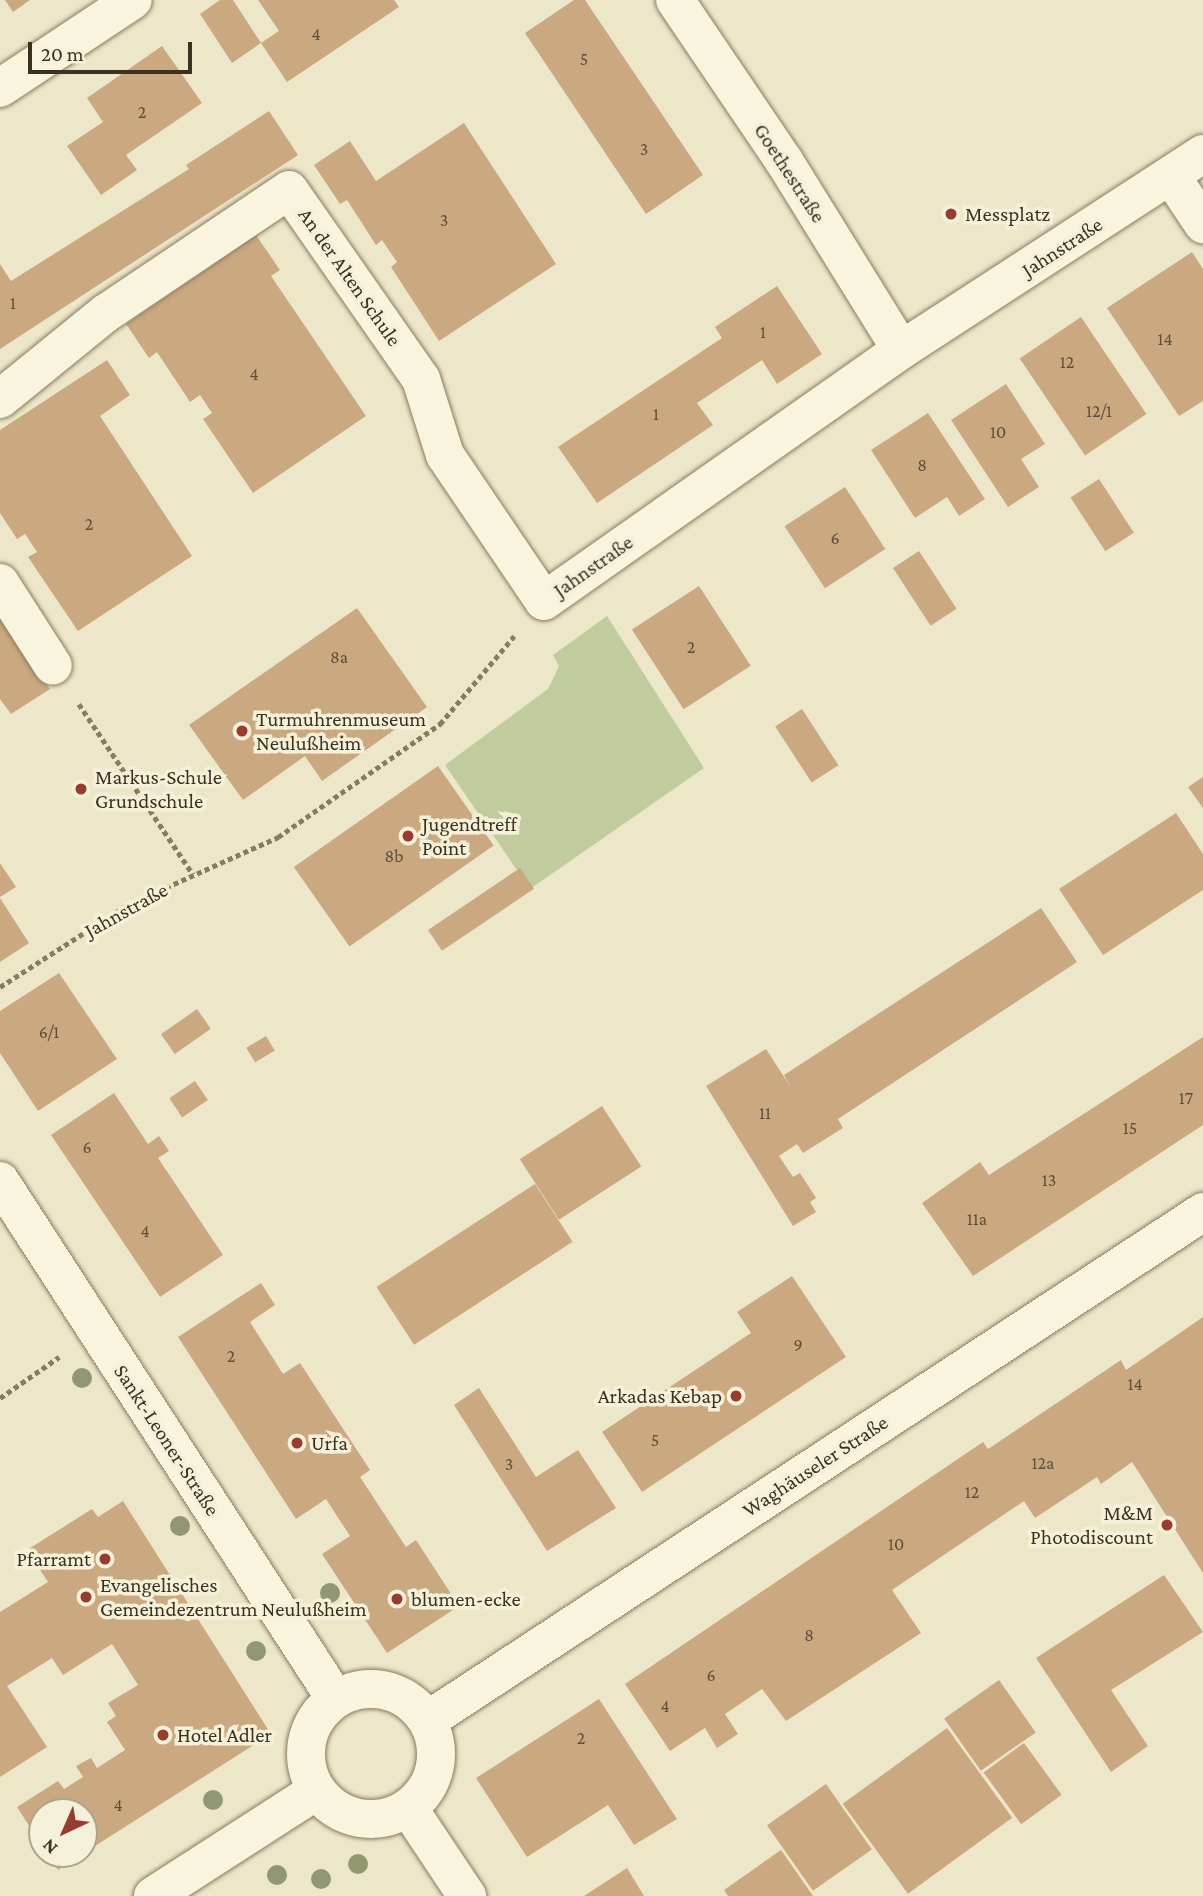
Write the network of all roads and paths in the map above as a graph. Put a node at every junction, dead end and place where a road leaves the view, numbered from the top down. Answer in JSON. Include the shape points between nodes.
{"nodes":[{"id":1,"x":133,"y":0,"type":"edge"},
{"id":2,"x":675,"y":0,"type":"edge"},
{"id":3,"x":0,"y":88,"type":"edge"},
{"id":4,"x":1203,"y":154,"type":"edge"},
{"id":5,"x":1171,"y":176,"type":"junction"},
{"id":6,"x":1203,"y":224,"type":"edge"},
{"id":7,"x":901,"y":350,"type":"junction"},
{"id":8,"x":0,"y":399,"type":"edge"},
{"id":9,"x":0,"y":583,"type":"edge"},
{"id":10,"x":544,"y":601,"type":"junction"},
{"id":11,"x":53,"y":666,"type":"joint"},
{"id":12,"x":193,"y":874,"type":"junction"},
{"id":13,"x":0,"y":987,"type":"edge"},
{"id":14,"x":0,"y":1181,"type":"edge"},
{"id":15,"x":1203,"y":1212,"type":"edge"},
{"id":16,"x":98,"y":1332,"type":"junction"},
{"id":17,"x":0,"y":1398,"type":"edge"},
{"id":18,"x":335,"y":1698,"type":"junction"},
{"id":19,"x":428,"y":1720,"type":"junction"},
{"id":20,"x":316,"y":1791,"type":"junction"},
{"id":21,"x":409,"y":1809,"type":"junction"},
{"id":22,"x":153,"y":1896,"type":"edge"},
{"id":23,"x":467,"y":1896,"type":"edge"}],
"edges":[{"from":1,"to":3,"type":"street"},
{"from":2,"to":7,"type":"street","name":"Goethestraße","via":[[784,161]]},
{"from":4,"to":5,"type":"street","name":"Jahnstraße"},
{"from":5,"to":6,"type":"street"},
{"from":5,"to":7,"type":"street","name":"Jahnstraße"},
{"from":7,"to":10,"type":"street","name":"Jahnstraße"},
{"from":8,"to":10,"type":"street","name":"An der Alten Schule","via":[[106,313],[289,190],[421,379],[445,455]]},
{"from":9,"to":11,"type":"street"},
{"from":10,"to":12,"type":"path","name":"Jahnstraße","via":[[439,724],[278,837]]},
{"from":11,"to":12,"type":"path"},
{"from":12,"to":13,"type":"path","name":"Jahnstraße","via":[[127,905]]},
{"from":14,"to":16,"type":"street","name":"Sankt-Leoner-Straße"},
{"from":15,"to":19,"type":"street","name":"Waghäuseler Straße"},
{"from":16,"to":17,"type":"path"},
{"from":16,"to":18,"type":"street","name":"Sankt-Leoner-Straße"},
{"from":18,"to":19,"type":"street","via":[[376,1688],[414,1704]]},
{"from":18,"to":20,"type":"street","via":[[319,1712],[307,1740],[307,1771]]},
{"from":19,"to":21,"type":"street","via":[[436,1744],[435,1768],[426,1791]]},
{"from":20,"to":21,"type":"street","via":[[334,1809],[358,1819],[384,1819]]},
{"from":20,"to":22,"type":"street"},
{"from":21,"to":23,"type":"street"}]}
